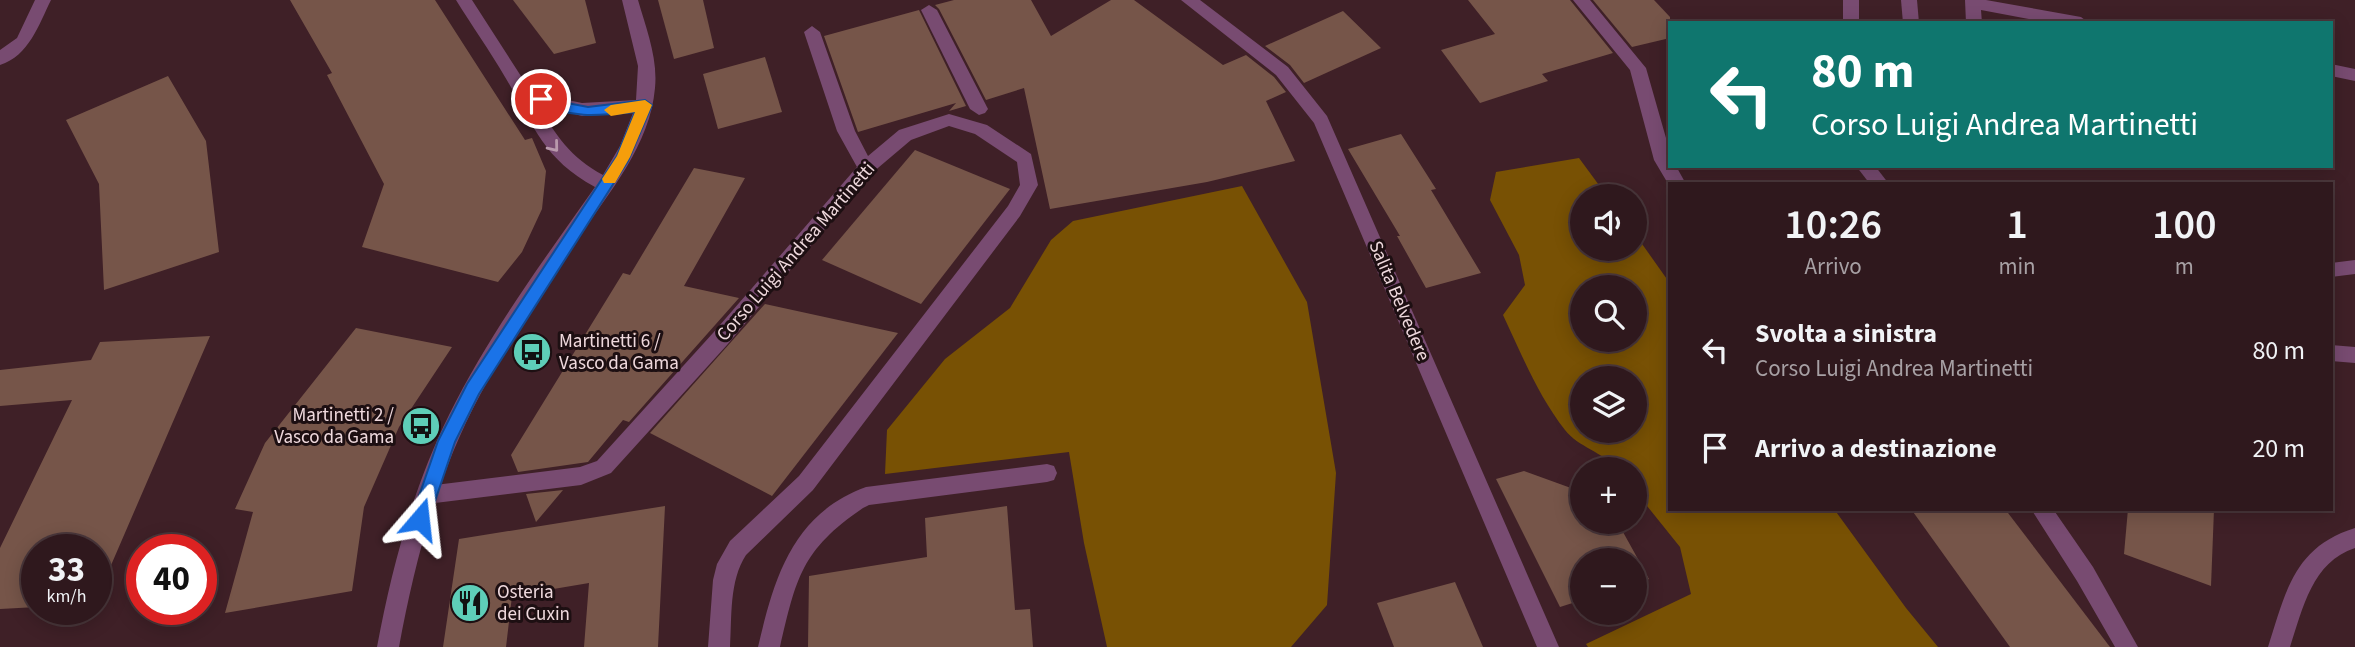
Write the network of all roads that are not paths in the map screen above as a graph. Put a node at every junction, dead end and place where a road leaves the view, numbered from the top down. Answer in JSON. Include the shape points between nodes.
{"nodes":[{"id":1,"x":43,"y":0,"type":"edge"},
{"id":2,"x":464,"y":0,"type":"edge"},
{"id":3,"x":630,"y":0,"type":"edge"},
{"id":4,"x":1189,"y":0,"type":"edge"},
{"id":5,"x":1581,"y":0,"type":"edge"},
{"id":6,"x":1851,"y":0,"type":"edge"},
{"id":7,"x":1909,"y":0,"type":"edge"},
{"id":8,"x":1973,"y":1,"type":"edge"},
{"id":9,"x":929,"y":10,"type":"dead end"},
{"id":10,"x":1851,"y":21,"type":"edge"},
{"id":11,"x":1911,"y":21,"type":"edge"},
{"id":12,"x":1973,"y":21,"type":"edge"},
{"id":13,"x":2071,"y":21,"type":"edge"},
{"id":14,"x":812,"y":32,"type":"dead end"},
{"id":15,"x":0,"y":59,"type":"edge"},
{"id":16,"x":2333,"y":70,"type":"edge"},
{"id":17,"x":2355,"y":75,"type":"edge"},
{"id":18,"x":522,"y":91,"type":"junction"},
{"id":19,"x":645,"y":105,"type":"junction"},
{"id":20,"x":979,"y":109,"type":"dead end"},
{"id":21,"x":866,"y":168,"type":"junction"},
{"id":22,"x":1867,"y":168,"type":"edge"},
{"id":23,"x":1676,"y":182,"type":"edge"},
{"id":24,"x":1878,"y":182,"type":"edge"},
{"id":25,"x":606,"y":185,"type":"junction"},
{"id":26,"x":2355,"y":267,"type":"edge"},
{"id":27,"x":2333,"y":270,"type":"edge"},
{"id":28,"x":2333,"y":353,"type":"edge"},
{"id":29,"x":2355,"y":355,"type":"edge"},
{"id":30,"x":1046,"y":472,"type":"dead end"},
{"id":31,"x":427,"y":495,"type":"junction"},
{"id":32,"x":2042,"y":511,"type":"edge"},
{"id":33,"x":2355,"y":538,"type":"edge"},
{"id":34,"x":388,"y":647,"type":"edge"},
{"id":35,"x":719,"y":647,"type":"edge"},
{"id":36,"x":769,"y":647,"type":"edge"},
{"id":37,"x":1548,"y":647,"type":"edge"},
{"id":38,"x":2127,"y":647,"type":"edge"},
{"id":39,"x":2279,"y":647,"type":"edge"}],
"edges":[{"from":1,"to":15,"type":"street","via":[[23,41]]},
{"from":2,"to":18,"type":"street"},
{"from":3,"to":19,"type":"street","via":[[647,66]]},
{"from":4,"to":37,"type":"street","name":"Salita Belvedere","via":[[1282,71],[1321,120]]},
{"from":5,"to":23,"type":"street","via":[[1638,68],[1663,160]]},
{"from":6,"to":10,"type":"street"},
{"from":7,"to":11,"type":"street"},
{"from":8,"to":12,"type":"street"},
{"from":8,"to":13,"type":"street"},
{"from":9,"to":20,"type":"street"},
{"from":14,"to":21,"type":"street","via":[[846,131]]},
{"from":16,"to":17,"type":"street"},
{"from":18,"to":19,"type":"street","via":[[559,107],[588,112]]},
{"from":18,"to":25,"type":"street","one_way":true,"via":[[559,155]]},
{"from":19,"to":25,"type":"street"},
{"from":21,"to":31,"type":"street","name":"Corso Luigi Andrea Martinetti","via":[[604,467],[581,477]]},
{"from":21,"to":35,"type":"street","name":"Corso Luigi Andrea Martinetti","via":[[905,135],[949,120],[981,129],[1025,159],[1029,185],[1014,211],[806,483],[738,548],[724,580]]},
{"from":22,"to":24,"type":"street"},
{"from":25,"to":31,"type":"street","via":[[473,389]]},
{"from":26,"to":27,"type":"street"},
{"from":28,"to":29,"type":"street"},
{"from":30,"to":36,"type":"street","via":[[866,496],[853,502],[821,530],[789,571]]},
{"from":31,"to":34,"type":"street"},
{"from":32,"to":38,"type":"street"},
{"from":33,"to":39,"type":"street","via":[[2332,547],[2314,562]]}]}
